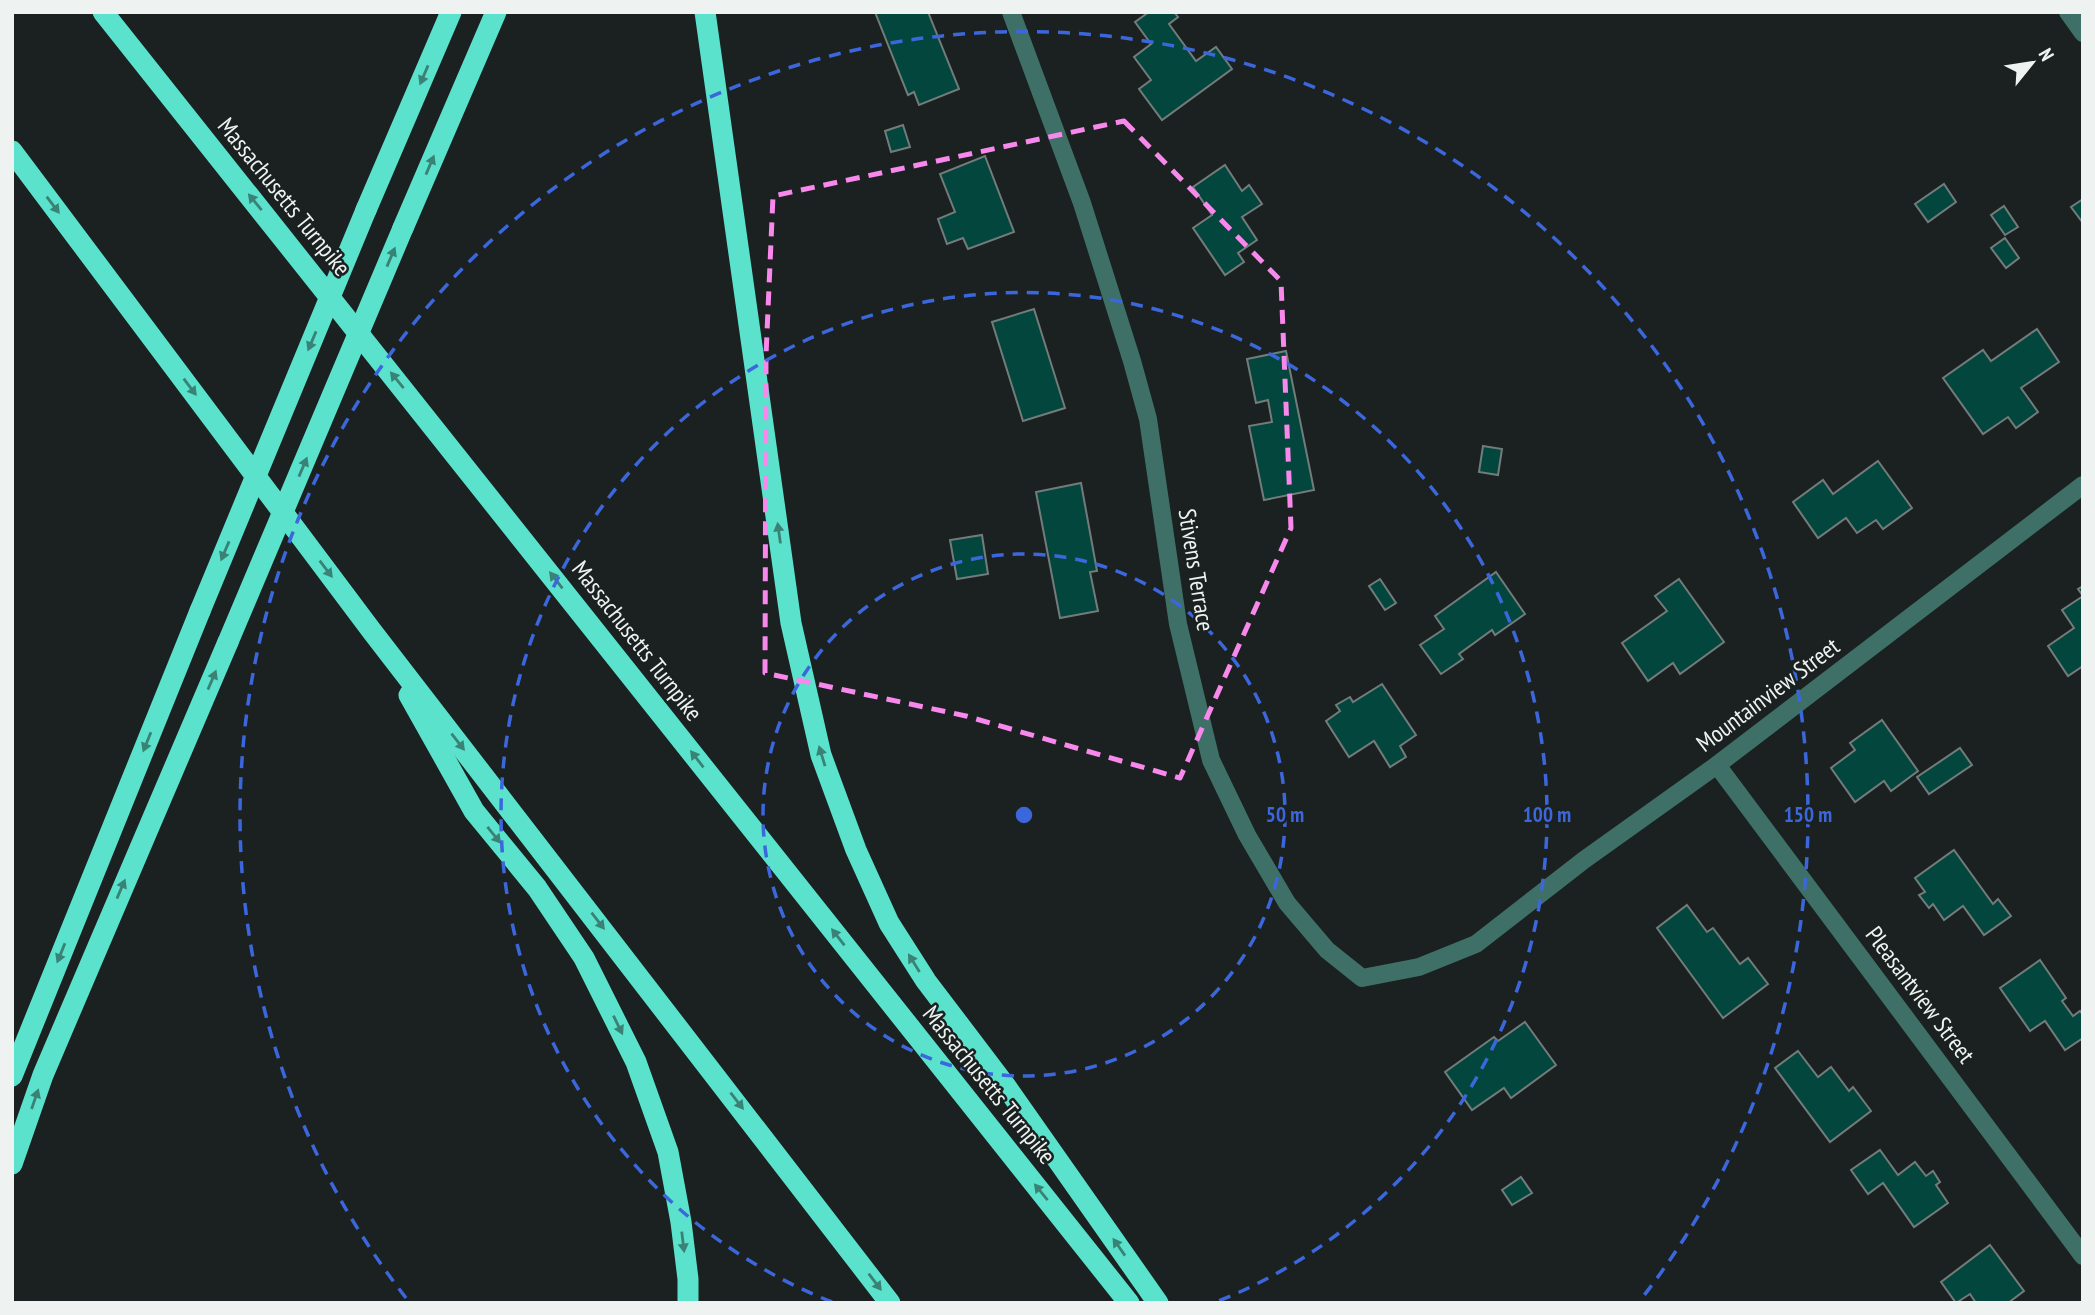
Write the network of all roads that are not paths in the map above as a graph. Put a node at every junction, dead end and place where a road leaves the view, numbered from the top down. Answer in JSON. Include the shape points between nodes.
{"nodes":[{"id":1,"x":103,"y":12,"type":"edge"},
{"id":2,"x":451,"y":12,"type":"edge"},
{"id":3,"x":496,"y":12,"type":"edge"},
{"id":4,"x":705,"y":12,"type":"edge"},
{"id":5,"x":1011,"y":12,"type":"edge"},
{"id":6,"x":2068,"y":12,"type":"edge"},
{"id":7,"x":2083,"y":33,"type":"edge"},
{"id":8,"x":12,"y":151,"type":"edge"},
{"id":9,"x":2083,"y":485,"type":"edge"},
{"id":10,"x":371,"y":630,"type":"junction"},
{"id":11,"x":1717,"y":765,"type":"junction"},
{"id":12,"x":1481,"y":940,"type":"joint"},
{"id":13,"x":12,"y":1076,"type":"edge"},
{"id":14,"x":12,"y":1164,"type":"edge"},
{"id":15,"x":2083,"y":1256,"type":"edge"},
{"id":16,"x":688,"y":1303,"type":"edge"},
{"id":17,"x":890,"y":1303,"type":"edge"},
{"id":18,"x":1129,"y":1303,"type":"edge"},
{"id":19,"x":1158,"y":1303,"type":"edge"}],
"edges":[{"from":18,"to":1,"type":"highway","name":"Massachusetts Turnpike","one_way":true},
{"from":2,"to":13,"type":"highway","one_way":true,"bridge":true,"via":[[200,611]]},
{"from":14,"to":3,"type":"highway","one_way":true,"bridge":true,"via":[[43,1075]]},
{"from":19,"to":4,"type":"highway","one_way":true,"via":[[889,923],[821,755],[791,623]]},
{"from":5,"to":12,"type":"street","name":"Stivens Terrace","via":[[1082,203],[1132,361],[1148,419],[1178,625],[1192,687],[1211,760],[1247,835],[1287,903],[1327,950],[1363,978],[1419,967]]},
{"from":6,"to":7,"type":"street"},
{"from":8,"to":10,"type":"highway","one_way":true},
{"from":9,"to":11,"type":"street","name":"Mountainview Street"},
{"from":10,"to":16,"type":"highway","one_way":true,"via":[[474,811],[537,888],[584,958],[636,1062],[668,1152],[681,1222]]},
{"from":10,"to":17,"type":"highway","one_way":true},
{"from":11,"to":12,"type":"street","name":"Mountainview Street"},
{"from":11,"to":15,"type":"street","name":"Pleasantview Street"}]}
